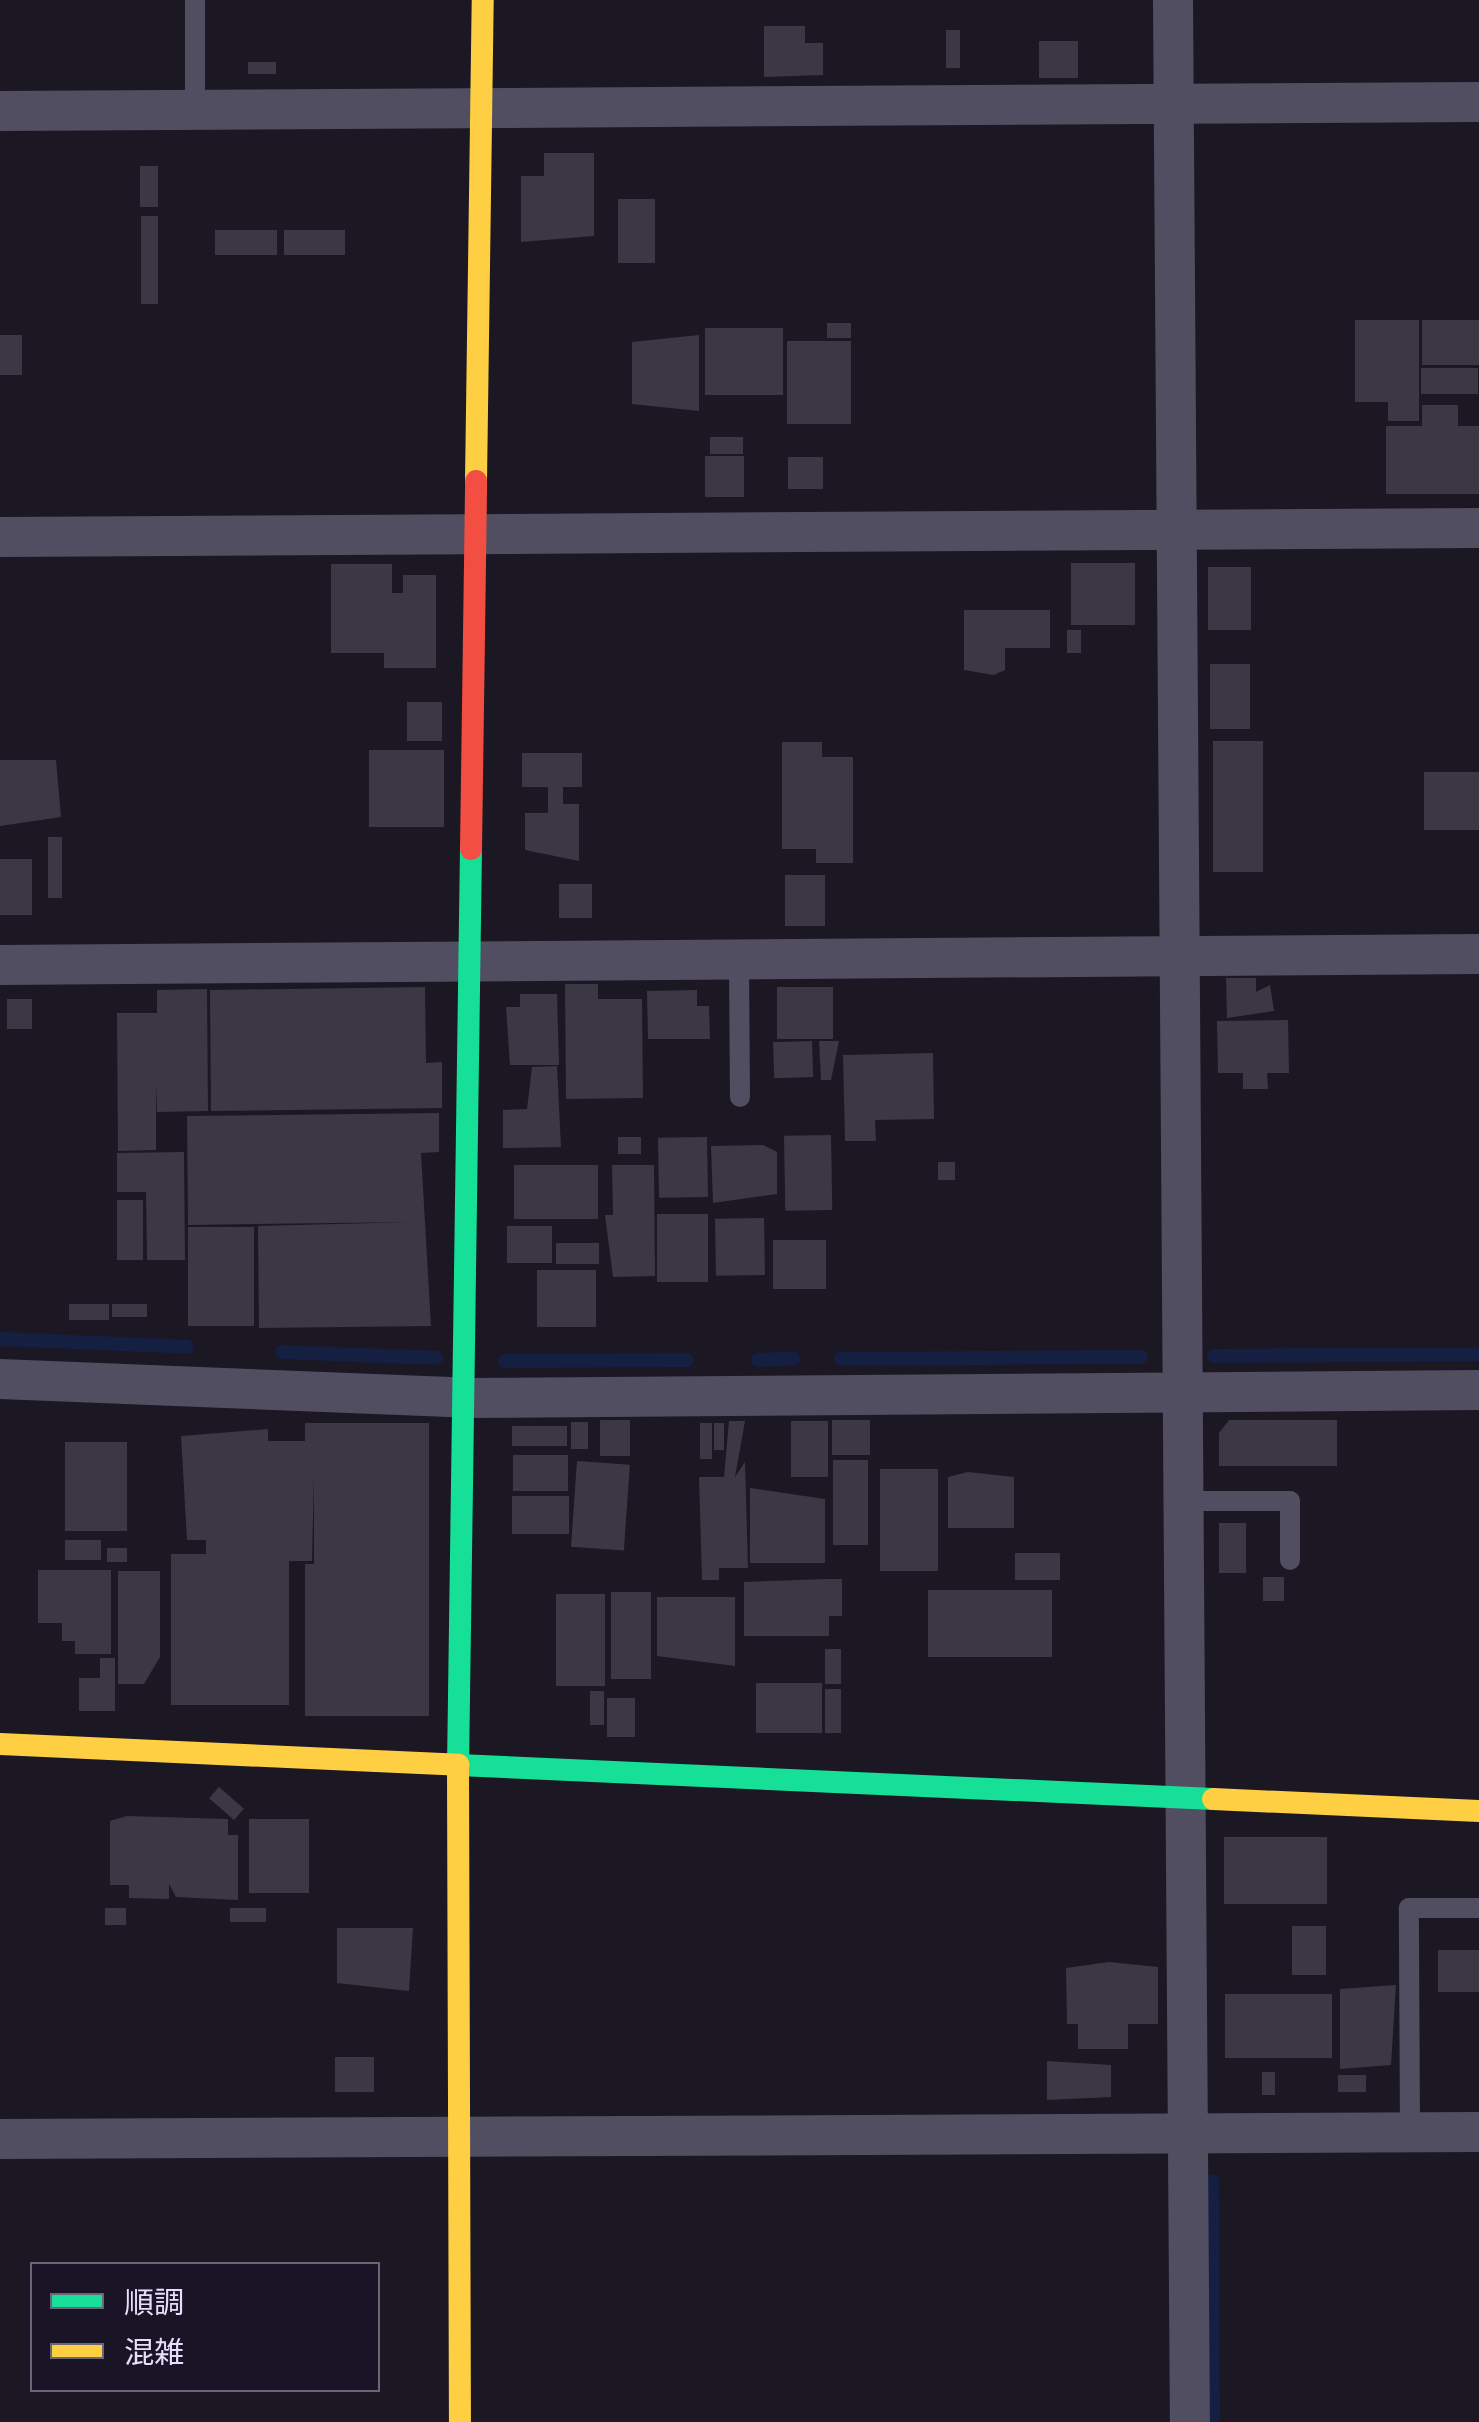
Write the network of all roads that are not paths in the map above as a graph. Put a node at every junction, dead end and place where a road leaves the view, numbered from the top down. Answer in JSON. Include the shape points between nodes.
{"nodes":[{"id":1,"x":195,"y":0,"type":"edge"},
{"id":2,"x":483,"y":0,"type":"edge"},
{"id":3,"x":1173,"y":0,"type":"edge"},
{"id":4,"x":1479,"y":102,"type":"edge"},
{"id":5,"x":1174,"y":104,"type":"junction"},
{"id":6,"x":481,"y":108,"type":"junction"},
{"id":7,"x":195,"y":110,"type":"junction"},
{"id":8,"x":0,"y":112,"type":"edge"},
{"id":9,"x":1479,"y":528,"type":"edge"},
{"id":10,"x":1178,"y":530,"type":"junction"},
{"id":11,"x":476,"y":534,"type":"junction"},
{"id":12,"x":0,"y":537,"type":"edge"},
{"id":13,"x":1479,"y":954,"type":"edge"},
{"id":14,"x":1181,"y":956,"type":"junction"},
{"id":15,"x":739,"y":959,"type":"junction"},
{"id":16,"x":470,"y":962,"type":"junction"},
{"id":17,"x":0,"y":966,"type":"edge"},
{"id":18,"x":740,"y":1097,"type":"dead end"},
{"id":19,"x":0,"y":1378,"type":"edge"},
{"id":20,"x":1479,"y":1390,"type":"edge"},
{"id":21,"x":1186,"y":1392,"type":"junction"},
{"id":22,"x":463,"y":1398,"type":"junction"},
{"id":23,"x":1186,"y":1501,"type":"junction"},
{"id":24,"x":1290,"y":1560,"type":"dead end"},
{"id":25,"x":0,"y":1744,"type":"edge"},
{"id":26,"x":458,"y":1764,"type":"junction"},
{"id":27,"x":1189,"y":1798,"type":"junction"},
{"id":28,"x":1479,"y":1811,"type":"edge"},
{"id":29,"x":1479,"y":1908,"type":"edge"},
{"id":30,"x":1410,"y":2132,"type":"junction"},
{"id":31,"x":1479,"y":2132,"type":"edge"},
{"id":32,"x":1190,"y":2134,"type":"junction"},
{"id":33,"x":459,"y":2137,"type":"junction"},
{"id":34,"x":0,"y":2139,"type":"edge"},
{"id":35,"x":460,"y":2422,"type":"edge"},
{"id":36,"x":1190,"y":2422,"type":"edge"}],
"edges":[{"from":1,"to":7,"type":"lane"},
{"from":2,"to":6,"type":"street"},
{"from":3,"to":5,"type":"street"},
{"from":4,"to":5,"type":"street"},
{"from":5,"to":6,"type":"street"},
{"from":5,"to":10,"type":"street"},
{"from":6,"to":7,"type":"street"},
{"from":6,"to":11,"type":"street"},
{"from":7,"to":8,"type":"street"},
{"from":9,"to":10,"type":"street"},
{"from":10,"to":11,"type":"street"},
{"from":10,"to":14,"type":"street"},
{"from":11,"to":12,"type":"street"},
{"from":11,"to":16,"type":"street"},
{"from":13,"to":14,"type":"street"},
{"from":14,"to":15,"type":"street"},
{"from":14,"to":21,"type":"street"},
{"from":15,"to":16,"type":"street"},
{"from":15,"to":18,"type":"lane"},
{"from":16,"to":17,"type":"street"},
{"from":16,"to":22,"type":"street"},
{"from":19,"to":22,"type":"street"},
{"from":20,"to":21,"type":"street"},
{"from":21,"to":22,"type":"street"},
{"from":21,"to":23,"type":"street"},
{"from":22,"to":26,"type":"street"},
{"from":23,"to":24,"type":"lane","via":[[1290,1501]]},
{"from":23,"to":27,"type":"street"},
{"from":25,"to":26,"type":"street"},
{"from":26,"to":27,"type":"street"},
{"from":26,"to":33,"type":"street"},
{"from":27,"to":28,"type":"street"},
{"from":27,"to":32,"type":"street"},
{"from":29,"to":30,"type":"lane","via":[[1409,1908]]},
{"from":30,"to":31,"type":"street"},
{"from":30,"to":32,"type":"street"},
{"from":32,"to":33,"type":"street"},
{"from":32,"to":36,"type":"street"},
{"from":33,"to":34,"type":"street"},
{"from":33,"to":35,"type":"street"}]}
